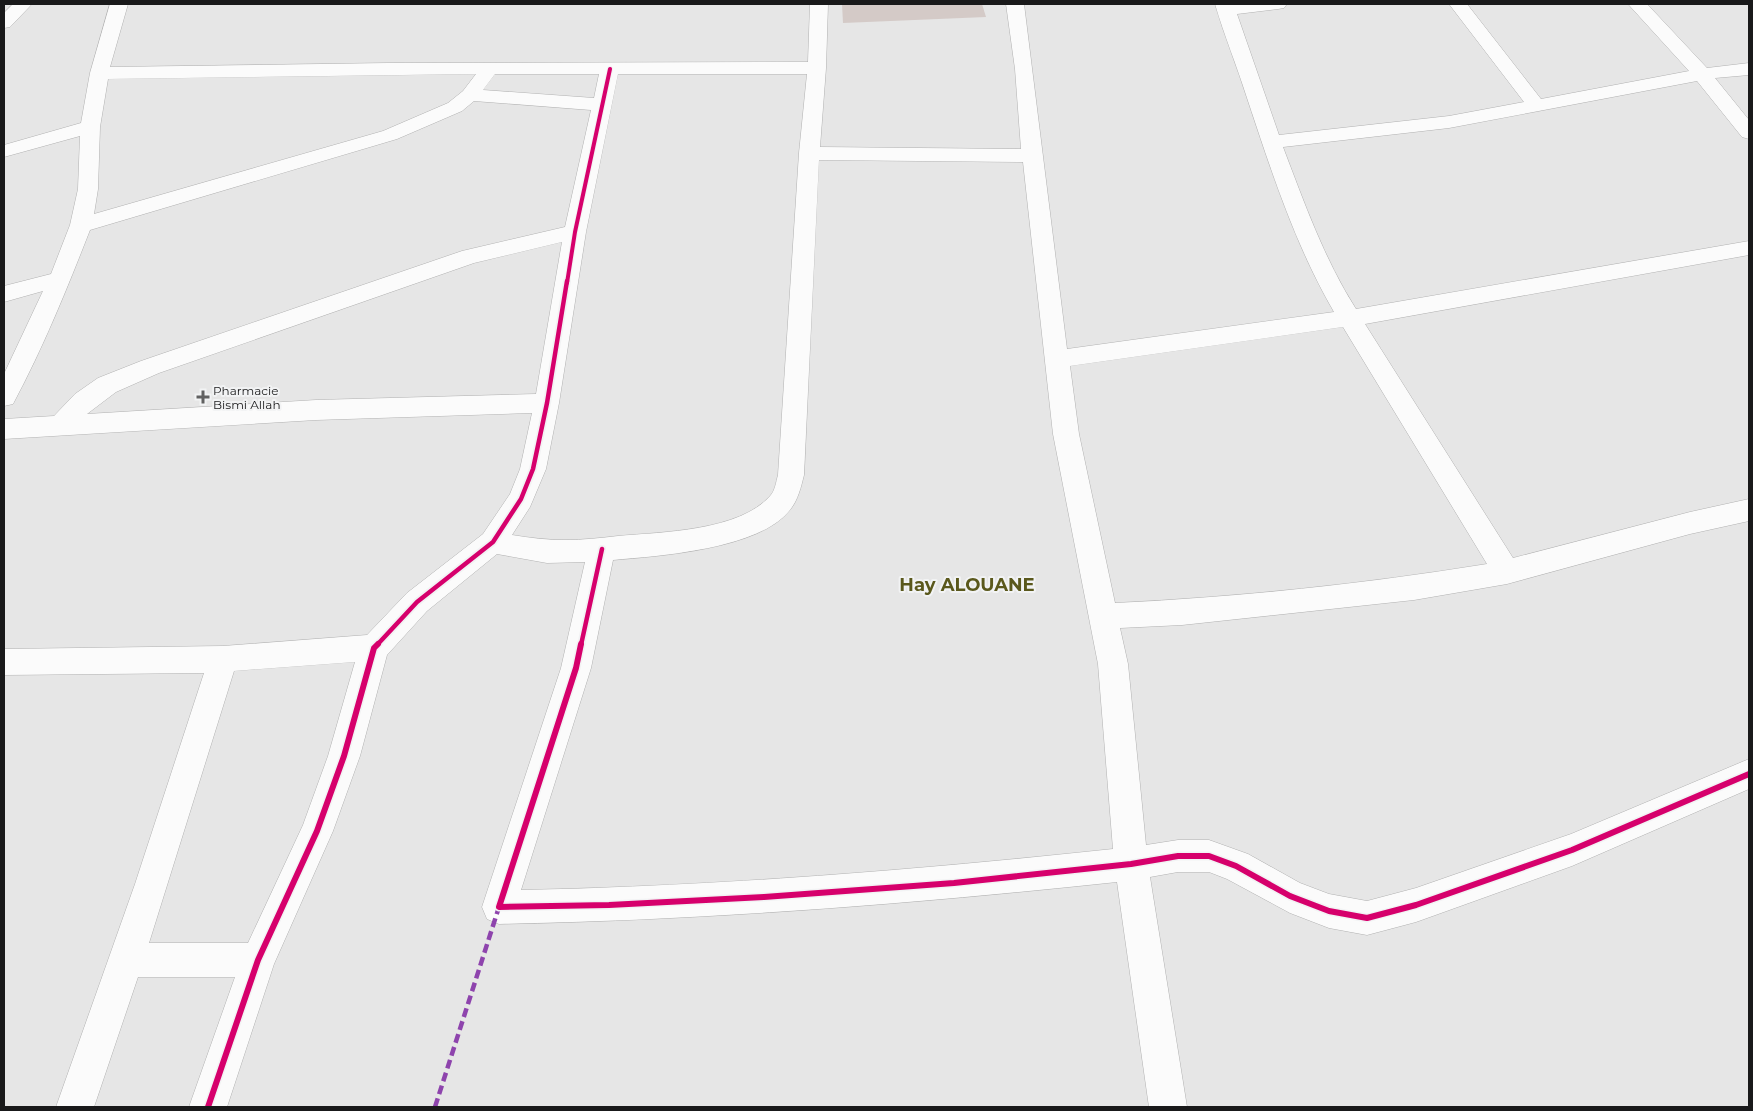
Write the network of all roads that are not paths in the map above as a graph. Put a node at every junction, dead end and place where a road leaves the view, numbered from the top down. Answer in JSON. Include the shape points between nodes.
{"nodes":[{"id":1,"x":23,"y":4,"type":"edge"},
{"id":2,"x":119,"y":4,"type":"edge"},
{"id":3,"x":819,"y":4,"type":"edge"},
{"id":4,"x":1016,"y":4,"type":"edge"},
{"id":5,"x":1278,"y":4,"type":"edge"},
{"id":6,"x":1458,"y":4,"type":"edge"},
{"id":7,"x":1637,"y":4,"type":"edge"},
{"id":8,"x":1225,"y":7,"type":"edge"},
{"id":9,"x":4,"y":23,"type":"edge"},
{"id":10,"x":817,"y":68,"type":"junction"},
{"id":11,"x":610,"y":69,"type":"junction"},
{"id":12,"x":1749,"y":69,"type":"edge"},
{"id":13,"x":489,"y":70,"type":"junction"},
{"id":14,"x":99,"y":73,"type":"junction"},
{"id":15,"x":1702,"y":74,"type":"junction"},
{"id":16,"x":470,"y":95,"type":"junction"},
{"id":17,"x":603,"y":105,"type":"junction"},
{"id":18,"x":1536,"y":105,"type":"junction"},
{"id":19,"x":90,"y":127,"type":"junction"},
{"id":20,"x":1749,"y":133,"type":"edge"},
{"id":21,"x":1270,"y":142,"type":"junction"},
{"id":22,"x":4,"y":151,"type":"edge"},
{"id":23,"x":809,"y":153,"type":"junction"},
{"id":24,"x":1032,"y":156,"type":"junction"},
{"id":25,"x":81,"y":225,"type":"junction"},
{"id":26,"x":575,"y":232,"type":"junction"},
{"id":27,"x":1749,"y":248,"type":"edge"},
{"id":28,"x":60,"y":278,"type":"junction"},
{"id":29,"x":4,"y":294,"type":"edge"},
{"id":30,"x":1351,"y":318,"type":"junction"},
{"id":31,"x":1056,"y":359,"type":"junction"},
{"id":32,"x":4,"y":398,"type":"edge"},
{"id":33,"x":547,"y":403,"type":"junction"},
{"id":34,"x":61,"y":424,"type":"junction"},
{"id":35,"x":4,"y":429,"type":"edge"},
{"id":36,"x":1749,"y":510,"type":"edge"},
{"id":37,"x":493,"y":542,"type":"junction"},
{"id":38,"x":602,"y":549,"type":"junction"},
{"id":39,"x":1507,"y":572,"type":"junction"},
{"id":40,"x":1102,"y":616,"type":"junction"},
{"id":41,"x":374,"y":648,"type":"junction"},
{"id":42,"x":223,"y":660,"type":"junction"},
{"id":43,"x":4,"y":662,"type":"edge"},
{"id":44,"x":1749,"y":774,"type":"edge"},
{"id":45,"x":1131,"y":864,"type":"junction"},
{"id":46,"x":128,"y":960,"type":"junction"},
{"id":47,"x":258,"y":960,"type":"junction"},
{"id":48,"x":75,"y":1107,"type":"edge"},
{"id":49,"x":208,"y":1107,"type":"edge"},
{"id":50,"x":1168,"y":1107,"type":"edge"}],
"edges":[{"from":1,"to":9,"type":"street"},
{"from":2,"to":14,"type":"street"},
{"from":3,"to":10,"type":"street"},
{"from":4,"to":24,"type":"street"},
{"from":5,"to":8,"type":"street"},
{"from":6,"to":18,"type":"street"},
{"from":7,"to":15,"type":"street"},
{"from":8,"to":21,"type":"street"},
{"from":10,"to":11,"type":"street"},
{"from":10,"to":23,"type":"street"},
{"from":11,"to":13,"type":"street"},
{"from":11,"to":17,"type":"street"},
{"from":12,"to":15,"type":"street"},
{"from":13,"to":14,"type":"street"},
{"from":13,"to":16,"type":"street"},
{"from":14,"to":19,"type":"street"},
{"from":15,"to":18,"type":"street"},
{"from":15,"to":20,"type":"street"},
{"from":16,"to":17,"type":"street"},
{"from":16,"to":25,"type":"street","via":[[447,111],[390,135]]},
{"from":17,"to":26,"type":"street"},
{"from":18,"to":21,"type":"street","via":[[1449,122]]},
{"from":19,"to":22,"type":"street"},
{"from":19,"to":25,"type":"street","via":[[88,179]]},
{"from":21,"to":30,"type":"street","via":[[1305,232],[1325,275]]},
{"from":23,"to":24,"type":"street"},
{"from":23,"to":38,"type":"street","via":[[791,475],[786,495],[778,506],[758,520],[723,533],[661,544]]},
{"from":24,"to":31,"type":"street"},
{"from":25,"to":28,"type":"street"},
{"from":26,"to":33,"type":"street"},
{"from":26,"to":34,"type":"street","via":[[470,256],[159,364],[107,385],[84,401]]},
{"from":27,"to":30,"type":"street"},
{"from":28,"to":29,"type":"street"},
{"from":28,"to":32,"type":"street"},
{"from":30,"to":31,"type":"street"},
{"from":30,"to":39,"type":"street"},
{"from":31,"to":40,"type":"street","via":[[1066,434]]},
{"from":33,"to":34,"type":"street","via":[[316,410]]},
{"from":33,"to":37,"type":"street","via":[[533,469],[521,499]]},
{"from":34,"to":35,"type":"street"},
{"from":36,"to":39,"type":"street"},
{"from":37,"to":38,"type":"street","via":[[523,549]]},
{"from":37,"to":41,"type":"street","via":[[417,602]]},
{"from":38,"to":45,"type":"street","via":[[576,668],[499,907],[764,897],[954,883]]},
{"from":39,"to":40,"type":"street","via":[[1404,589],[1182,612]]},
{"from":40,"to":45,"type":"street","via":[[1113,664]]},
{"from":41,"to":42,"type":"street"},
{"from":41,"to":47,"type":"street","via":[[344,756],[323,814]]},
{"from":42,"to":43,"type":"street"},
{"from":42,"to":46,"type":"street"},
{"from":44,"to":45,"type":"street","via":[[1572,850],[1416,905],[1367,918],[1329,911],[1290,896],[1236,866],[1209,856],[1178,856]]},
{"from":45,"to":50,"type":"street"},
{"from":46,"to":47,"type":"street"},
{"from":46,"to":48,"type":"street"},
{"from":47,"to":49,"type":"street"}]}
